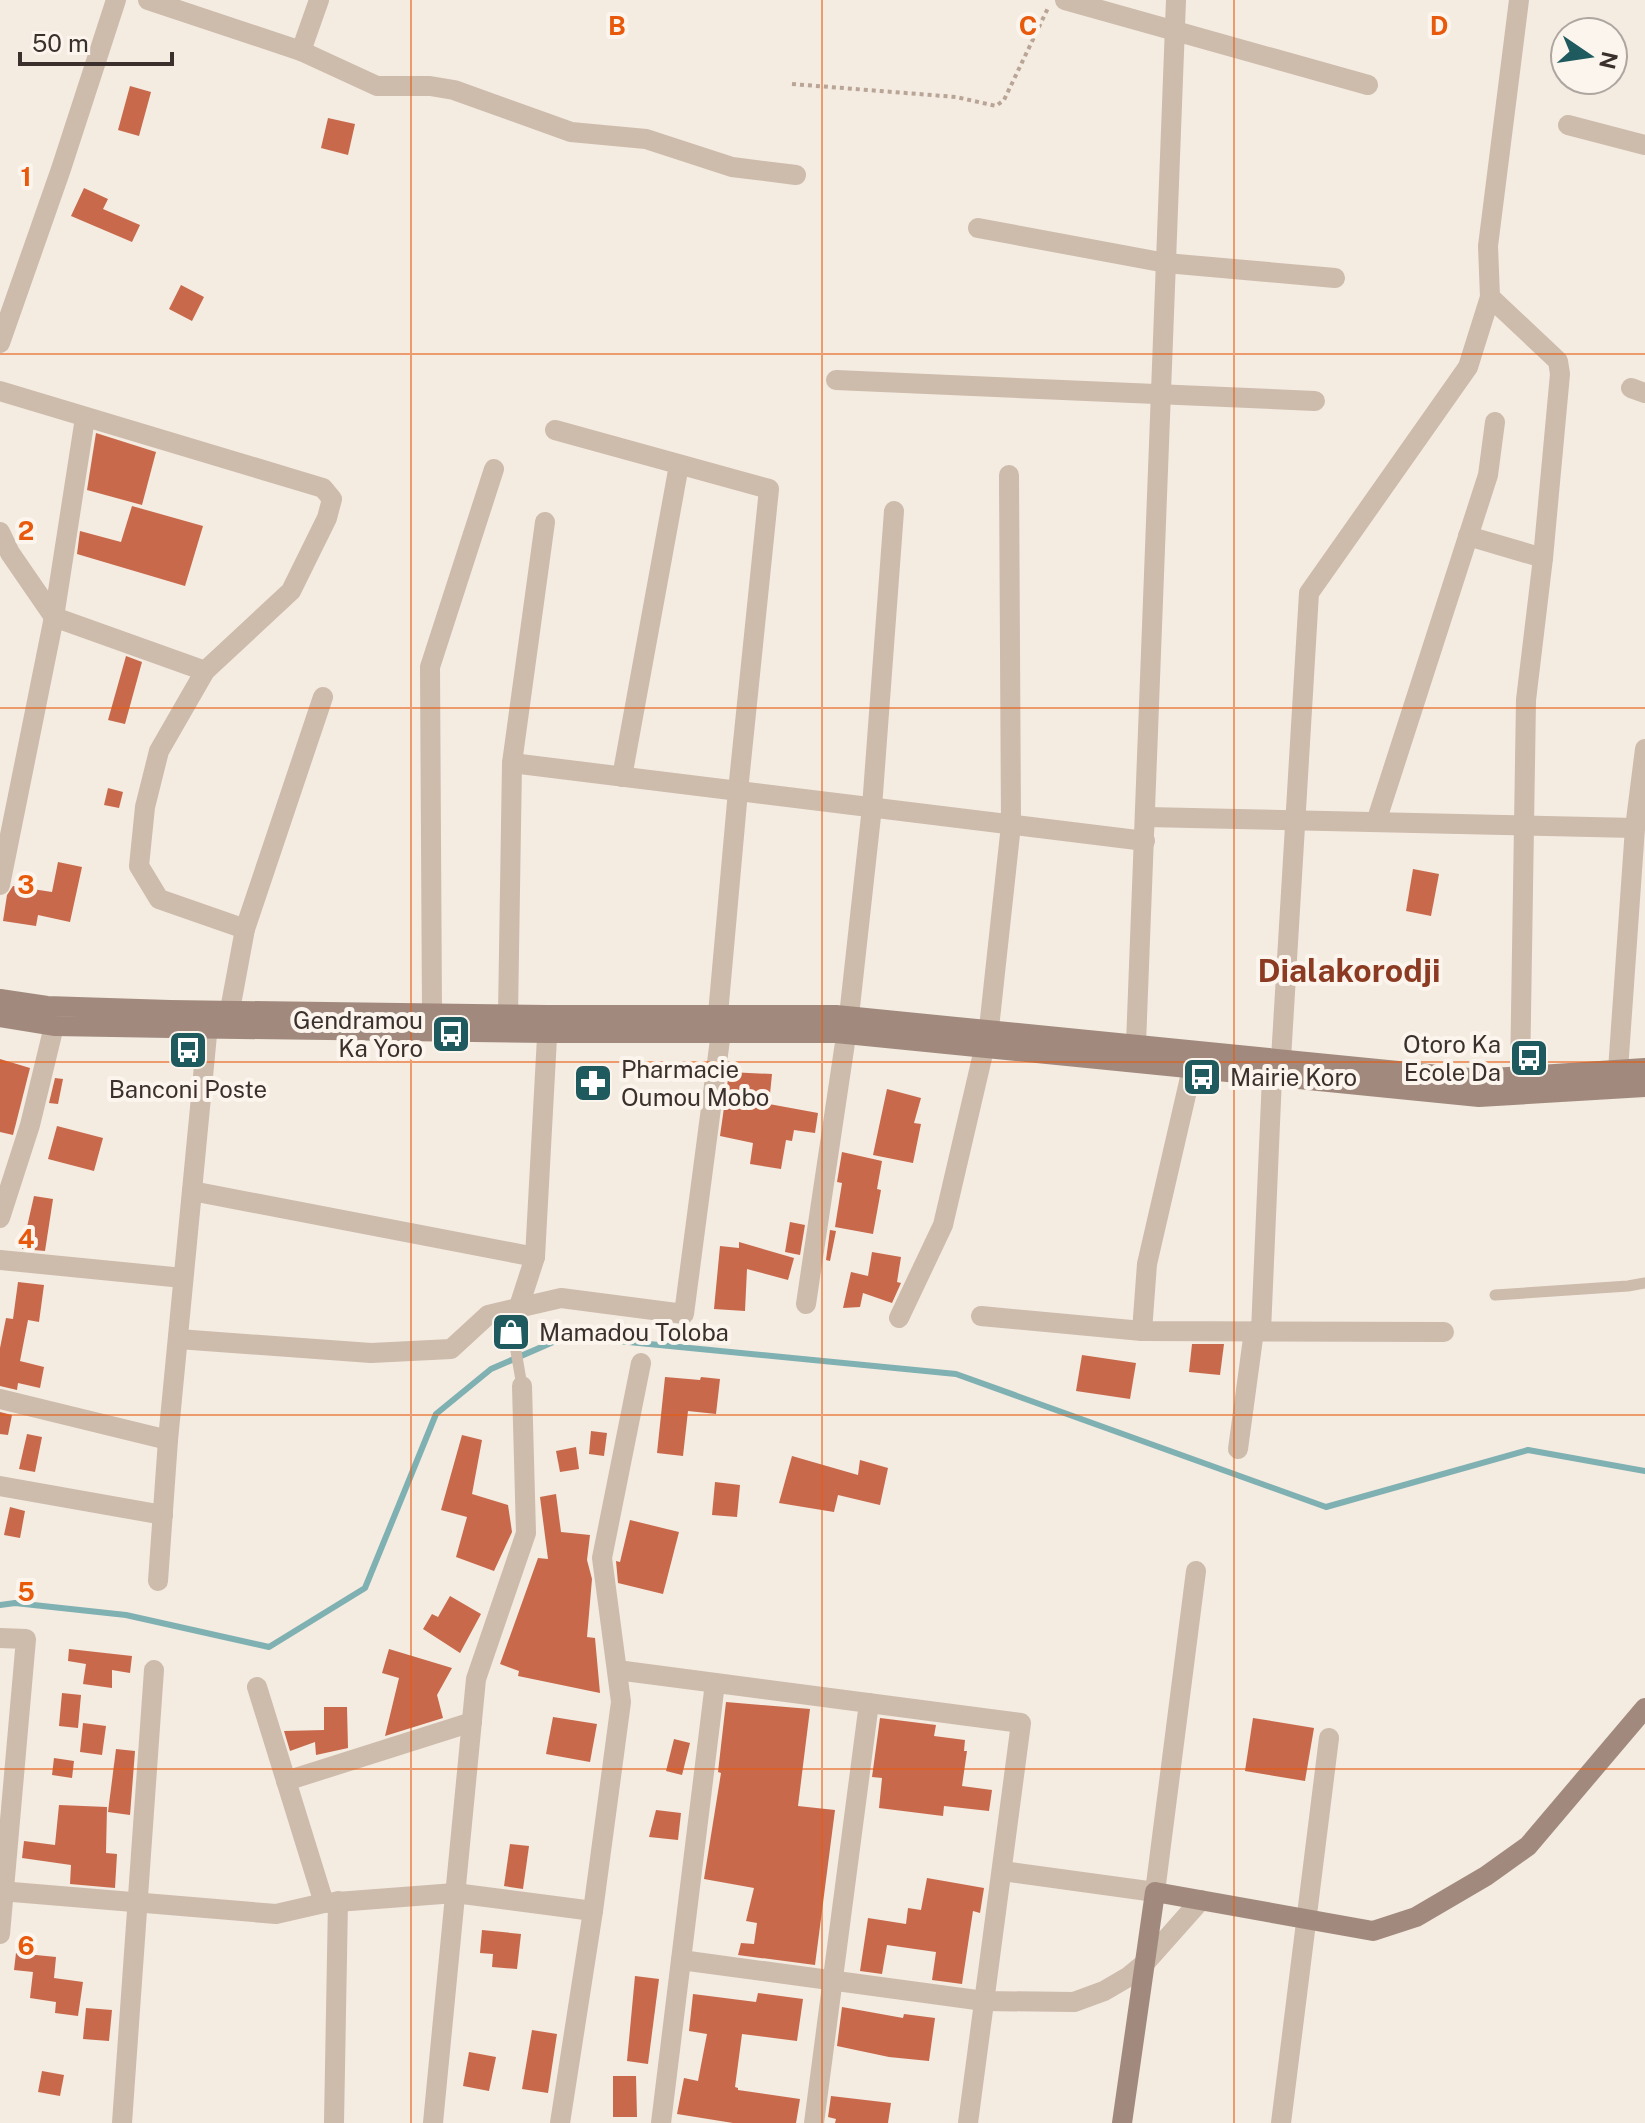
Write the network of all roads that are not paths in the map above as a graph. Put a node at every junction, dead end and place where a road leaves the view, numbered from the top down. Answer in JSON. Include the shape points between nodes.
{"nodes":[{"id":1,"x":116,"y":0,"type":"edge"},
{"id":2,"x":148,"y":0,"type":"edge"},
{"id":3,"x":319,"y":0,"type":"edge"},
{"id":4,"x":1065,"y":0,"type":"edge"},
{"id":5,"x":1176,"y":0,"type":"edge"},
{"id":6,"x":1519,"y":0,"type":"edge"},
{"id":7,"x":1175,"y":32,"type":"junction"},
{"id":8,"x":301,"y":51,"type":"junction"},
{"id":9,"x":1368,"y":85,"type":"dead end"},
{"id":10,"x":1568,"y":125,"type":"dead end"},
{"id":11,"x":1645,"y":145,"type":"edge"},
{"id":12,"x":796,"y":175,"type":"dead end"},
{"id":13,"x":978,"y":228,"type":"dead end"},
{"id":14,"x":1166,"y":263,"type":"junction"},
{"id":15,"x":1335,"y":278,"type":"dead end"},
{"id":16,"x":1490,"y":297,"type":"junction"},
{"id":17,"x":0,"y":343,"type":"edge"},
{"id":18,"x":836,"y":380,"type":"dead end"},
{"id":19,"x":0,"y":391,"type":"edge"},
{"id":20,"x":1161,"y":394,"type":"junction"},
{"id":21,"x":1315,"y":401,"type":"dead end"},
{"id":22,"x":85,"y":418,"type":"junction"},
{"id":23,"x":1495,"y":422,"type":"dead end"},
{"id":24,"x":555,"y":430,"type":"dead end"},
{"id":25,"x":679,"y":465,"type":"junction"},
{"id":26,"x":494,"y":469,"type":"dead end"},
{"id":27,"x":1009,"y":475,"type":"dead end"},
{"id":28,"x":894,"y":511,"type":"dead end"},
{"id":29,"x":545,"y":522,"type":"dead end"},
{"id":30,"x":0,"y":532,"type":"edge"},
{"id":31,"x":1468,"y":536,"type":"junction"},
{"id":32,"x":1543,"y":558,"type":"junction"},
{"id":33,"x":54,"y":617,"type":"junction"},
{"id":34,"x":205,"y":671,"type":"junction"},
{"id":35,"x":323,"y":697,"type":"dead end"},
{"id":36,"x":1645,"y":749,"type":"edge"},
{"id":37,"x":512,"y":763,"type":"junction"},
{"id":38,"x":622,"y":777,"type":"junction"},
{"id":39,"x":738,"y":791,"type":"junction"},
{"id":40,"x":872,"y":807,"type":"junction"},
{"id":41,"x":1146,"y":817,"type":"junction"},
{"id":42,"x":1295,"y":820,"type":"junction"},
{"id":43,"x":1376,"y":822,"type":"junction"},
{"id":44,"x":1011,"y":825,"type":"junction"},
{"id":45,"x":1523,"y":826,"type":"junction"},
{"id":46,"x":1635,"y":828,"type":"junction"},
{"id":47,"x":1145,"y":841,"type":"junction"},
{"id":48,"x":0,"y":885,"type":"edge"},
{"id":49,"x":245,"y":929,"type":"junction"},
{"id":50,"x":0,"y":999,"type":"edge"},
{"id":51,"x":432,"y":1013,"type":"junction"},
{"id":52,"x":508,"y":1015,"type":"junction"},
{"id":53,"x":0,"y":1017,"type":"edge"},
{"id":54,"x":218,"y":1020,"type":"junction"},
{"id":55,"x":720,"y":1023,"type":"junction"},
{"id":56,"x":548,"y":1024,"type":"junction"},
{"id":57,"x":848,"y":1025,"type":"junction"},
{"id":58,"x":54,"y":1026,"type":"junction"},
{"id":59,"x":987,"y":1037,"type":"junction"},
{"id":60,"x":1136,"y":1044,"type":"junction"},
{"id":61,"x":1277,"y":1068,"type":"junction"},
{"id":62,"x":1645,"y":1068,"type":"edge"},
{"id":63,"x":1192,"y":1069,"type":"junction"},
{"id":64,"x":1618,"y":1070,"type":"junction"},
{"id":65,"x":1520,"y":1077,"type":"junction"},
{"id":66,"x":1645,"y":1087,"type":"edge"},
{"id":67,"x":192,"y":1191,"type":"junction"},
{"id":68,"x":0,"y":1218,"type":"edge"},
{"id":69,"x":535,"y":1257,"type":"junction"},
{"id":70,"x":0,"y":1260,"type":"edge"},
{"id":71,"x":183,"y":1278,"type":"junction"},
{"id":72,"x":1645,"y":1283,"type":"edge"},
{"id":73,"x":1495,"y":1295,"type":"dead end"},
{"id":74,"x":806,"y":1304,"type":"dead end"},
{"id":75,"x":519,"y":1308,"type":"junction"},
{"id":76,"x":981,"y":1316,"type":"dead end"},
{"id":77,"x":899,"y":1318,"type":"dead end"},
{"id":78,"x":512,"y":1328,"type":"joint"},
{"id":79,"x":1142,"y":1331,"type":"junction"},
{"id":80,"x":1258,"y":1331,"type":"junction"},
{"id":81,"x":1444,"y":1332,"type":"dead end"},
{"id":82,"x":178,"y":1339,"type":"junction"},
{"id":83,"x":641,"y":1363,"type":"dead end"},
{"id":84,"x":522,"y":1386,"type":"joint"},
{"id":85,"x":0,"y":1399,"type":"edge"},
{"id":86,"x":168,"y":1440,"type":"junction"},
{"id":87,"x":1238,"y":1449,"type":"dead end"},
{"id":88,"x":0,"y":1486,"type":"edge"},
{"id":89,"x":163,"y":1515,"type":"junction"},
{"id":90,"x":1196,"y":1571,"type":"dead end"},
{"id":91,"x":158,"y":1581,"type":"dead end"},
{"id":92,"x":0,"y":1638,"type":"edge"},
{"id":93,"x":154,"y":1670,"type":"dead end"},
{"id":94,"x":617,"y":1670,"type":"junction"},
{"id":95,"x":715,"y":1683,"type":"junction"},
{"id":96,"x":257,"y":1687,"type":"dead end"},
{"id":97,"x":869,"y":1703,"type":"junction"},
{"id":98,"x":1645,"y":1708,"type":"edge"},
{"id":99,"x":472,"y":1722,"type":"junction"},
{"id":100,"x":1638,"y":1726,"type":"edge"},
{"id":101,"x":1329,"y":1738,"type":"dead end"},
{"id":102,"x":286,"y":1781,"type":"junction"},
{"id":103,"x":1002,"y":1871,"type":"junction"},
{"id":104,"x":2,"y":1891,"type":"edge"},
{"id":105,"x":1155,"y":1892,"type":"junction"},
{"id":106,"x":455,"y":1893,"type":"junction"},
{"id":107,"x":1201,"y":1900,"type":"junction"},
{"id":108,"x":331,"y":1902,"type":"junction"},
{"id":109,"x":137,"y":1903,"type":"junction"},
{"id":110,"x":593,"y":1911,"type":"junction"},
{"id":111,"x":1307,"y":1919,"type":"junction"},
{"id":112,"x":0,"y":1934,"type":"edge"},
{"id":113,"x":681,"y":1960,"type":"junction"},
{"id":114,"x":1145,"y":1963,"type":"junction"},
{"id":115,"x":833,"y":1981,"type":"junction"},
{"id":116,"x":984,"y":2001,"type":"junction"},
{"id":117,"x":122,"y":2123,"type":"edge"},
{"id":118,"x":334,"y":2123,"type":"edge"},
{"id":119,"x":433,"y":2123,"type":"edge"},
{"id":120,"x":560,"y":2123,"type":"edge"},
{"id":121,"x":661,"y":2123,"type":"edge"},
{"id":122,"x":814,"y":2123,"type":"edge"},
{"id":123,"x":968,"y":2123,"type":"edge"},
{"id":124,"x":1122,"y":2123,"type":"edge"},
{"id":125,"x":1281,"y":2123,"type":"edge"}],
"edges":[{"from":1,"to":17,"type":"street"},
{"from":2,"to":8,"type":"street"},
{"from":3,"to":8,"type":"street"},
{"from":4,"to":7,"type":"street"},
{"from":5,"to":7,"type":"street"},
{"from":6,"to":16,"type":"street","via":[[1488,246]]},
{"from":7,"to":9,"type":"street"},
{"from":7,"to":14,"type":"street"},
{"from":8,"to":12,"type":"street","via":[[377,86],[454,90],[571,132],[646,139],[732,167]]},
{"from":10,"to":11,"type":"street"},
{"from":13,"to":14,"type":"street"},
{"from":14,"to":15,"type":"street"},
{"from":14,"to":20,"type":"street"},
{"from":16,"to":32,"type":"street","via":[[1558,361]]},
{"from":16,"to":42,"type":"street","via":[[1468,367],[1309,593]]},
{"from":18,"to":20,"type":"street"},
{"from":19,"to":22,"type":"street"},
{"from":20,"to":21,"type":"street"},
{"from":20,"to":41,"type":"street"},
{"from":22,"to":33,"type":"street"},
{"from":22,"to":34,"type":"street","via":[[323,488],[332,499],[291,591]]},
{"from":23,"to":31,"type":"street","via":[[1488,475]]},
{"from":24,"to":25,"type":"street"},
{"from":25,"to":38,"type":"street"},
{"from":25,"to":39,"type":"street","via":[[769,489]]},
{"from":26,"to":51,"type":"street","via":[[430,667]]},
{"from":27,"to":44,"type":"street"},
{"from":28,"to":40,"type":"street"},
{"from":29,"to":37,"type":"street"},
{"from":30,"to":33,"type":"street"},
{"from":31,"to":32,"type":"street"},
{"from":31,"to":43,"type":"street"},
{"from":32,"to":45,"type":"street","via":[[1526,700]]},
{"from":33,"to":34,"type":"street"},
{"from":33,"to":48,"type":"street"},
{"from":34,"to":49,"type":"street","via":[[159,751],[145,807],[139,866],[159,899]]},
{"from":35,"to":49,"type":"street"},
{"from":36,"to":46,"type":"street"},
{"from":37,"to":38,"type":"street"},
{"from":37,"to":52,"type":"street"},
{"from":38,"to":39,"type":"street"},
{"from":39,"to":40,"type":"street"},
{"from":39,"to":55,"type":"street"},
{"from":40,"to":44,"type":"street"},
{"from":40,"to":57,"type":"street"},
{"from":41,"to":42,"type":"street"},
{"from":41,"to":47,"type":"street"},
{"from":42,"to":43,"type":"street"},
{"from":42,"to":61,"type":"street"},
{"from":43,"to":45,"type":"street"},
{"from":44,"to":47,"type":"street"},
{"from":44,"to":59,"type":"street"},
{"from":45,"to":46,"type":"street"},
{"from":45,"to":65,"type":"street"},
{"from":46,"to":64,"type":"street"},
{"from":47,"to":60,"type":"street"},
{"from":49,"to":54,"type":"street"},
{"from":50,"to":54,"type":"main road"},
{"from":51,"to":52,"type":"main road"},
{"from":51,"to":54,"type":"main road"},
{"from":52,"to":56,"type":"main road"},
{"from":53,"to":58,"type":"main road"},
{"from":54,"to":56,"type":"main road"},
{"from":54,"to":58,"type":"main road"},
{"from":54,"to":67,"type":"street"},
{"from":55,"to":56,"type":"main road"},
{"from":55,"to":57,"type":"main road"},
{"from":55,"to":75,"type":"street","via":[[684,1314],[561,1298]]},
{"from":56,"to":69,"type":"street"},
{"from":57,"to":59,"type":"main road"},
{"from":57,"to":74,"type":"street"},
{"from":58,"to":68,"type":"street"},
{"from":59,"to":60,"type":"main road"},
{"from":59,"to":63,"type":"main road"},
{"from":59,"to":77,"type":"street","via":[[943,1225]]},
{"from":60,"to":61,"type":"main road"},
{"from":61,"to":63,"type":"main road"},
{"from":61,"to":65,"type":"main road"},
{"from":61,"to":66,"type":"main road","via":[[1479,1097]]},
{"from":61,"to":80,"type":"street"},
{"from":62,"to":64,"type":"main road"},
{"from":63,"to":79,"type":"street","via":[[1147,1264]]},
{"from":64,"to":65,"type":"main road"},
{"from":67,"to":69,"type":"street"},
{"from":67,"to":71,"type":"street"},
{"from":69,"to":75,"type":"street"},
{"from":70,"to":71,"type":"street"},
{"from":71,"to":82,"type":"street"},
{"from":72,"to":73,"type":"lane"},
{"from":75,"to":78,"type":"street"},
{"from":75,"to":82,"type":"street","via":[[488,1315],[451,1349],[371,1353]]},
{"from":76,"to":79,"type":"street"},
{"from":78,"to":84,"type":"lane"},
{"from":79,"to":80,"type":"street"},
{"from":80,"to":81,"type":"street"},
{"from":80,"to":87,"type":"street"},
{"from":82,"to":86,"type":"street"},
{"from":83,"to":94,"type":"street","via":[[602,1558]]},
{"from":84,"to":99,"type":"street","via":[[526,1533],[476,1679]]},
{"from":85,"to":86,"type":"street"},
{"from":86,"to":89,"type":"street"},
{"from":88,"to":89,"type":"street"},
{"from":89,"to":91,"type":"street"},
{"from":90,"to":105,"type":"street"},
{"from":92,"to":104,"type":"street","via":[[26,1639]]},
{"from":93,"to":109,"type":"street"},
{"from":94,"to":95,"type":"street"},
{"from":94,"to":110,"type":"street","via":[[621,1702]]},
{"from":95,"to":97,"type":"street"},
{"from":95,"to":113,"type":"street"},
{"from":96,"to":102,"type":"street"},
{"from":97,"to":103,"type":"street","via":[[1021,1723]]},
{"from":97,"to":115,"type":"street"},
{"from":98,"to":100,"type":"main road"},
{"from":99,"to":102,"type":"street"},
{"from":99,"to":106,"type":"street"},
{"from":100,"to":111,"type":"main road","via":[[1567,1797],[1528,1846],[1416,1917],[1373,1931]]},
{"from":101,"to":111,"type":"street"},
{"from":102,"to":108,"type":"street"},
{"from":103,"to":105,"type":"street"},
{"from":103,"to":116,"type":"street"},
{"from":104,"to":109,"type":"street"},
{"from":104,"to":112,"type":"street"},
{"from":105,"to":107,"type":"main road"},
{"from":105,"to":114,"type":"main road"},
{"from":106,"to":108,"type":"street"},
{"from":106,"to":110,"type":"street"},
{"from":106,"to":119,"type":"street"},
{"from":107,"to":111,"type":"main road"},
{"from":107,"to":114,"type":"street"},
{"from":108,"to":109,"type":"street","via":[[276,1914]]},
{"from":108,"to":118,"type":"street"},
{"from":109,"to":117,"type":"street"},
{"from":110,"to":120,"type":"street"},
{"from":111,"to":125,"type":"street"},
{"from":113,"to":115,"type":"street"},
{"from":113,"to":121,"type":"street"},
{"from":114,"to":116,"type":"street","via":[[1104,1991],[1074,2002]]},
{"from":114,"to":124,"type":"main road"},
{"from":115,"to":116,"type":"street"},
{"from":115,"to":122,"type":"street"},
{"from":116,"to":123,"type":"street"}]}
